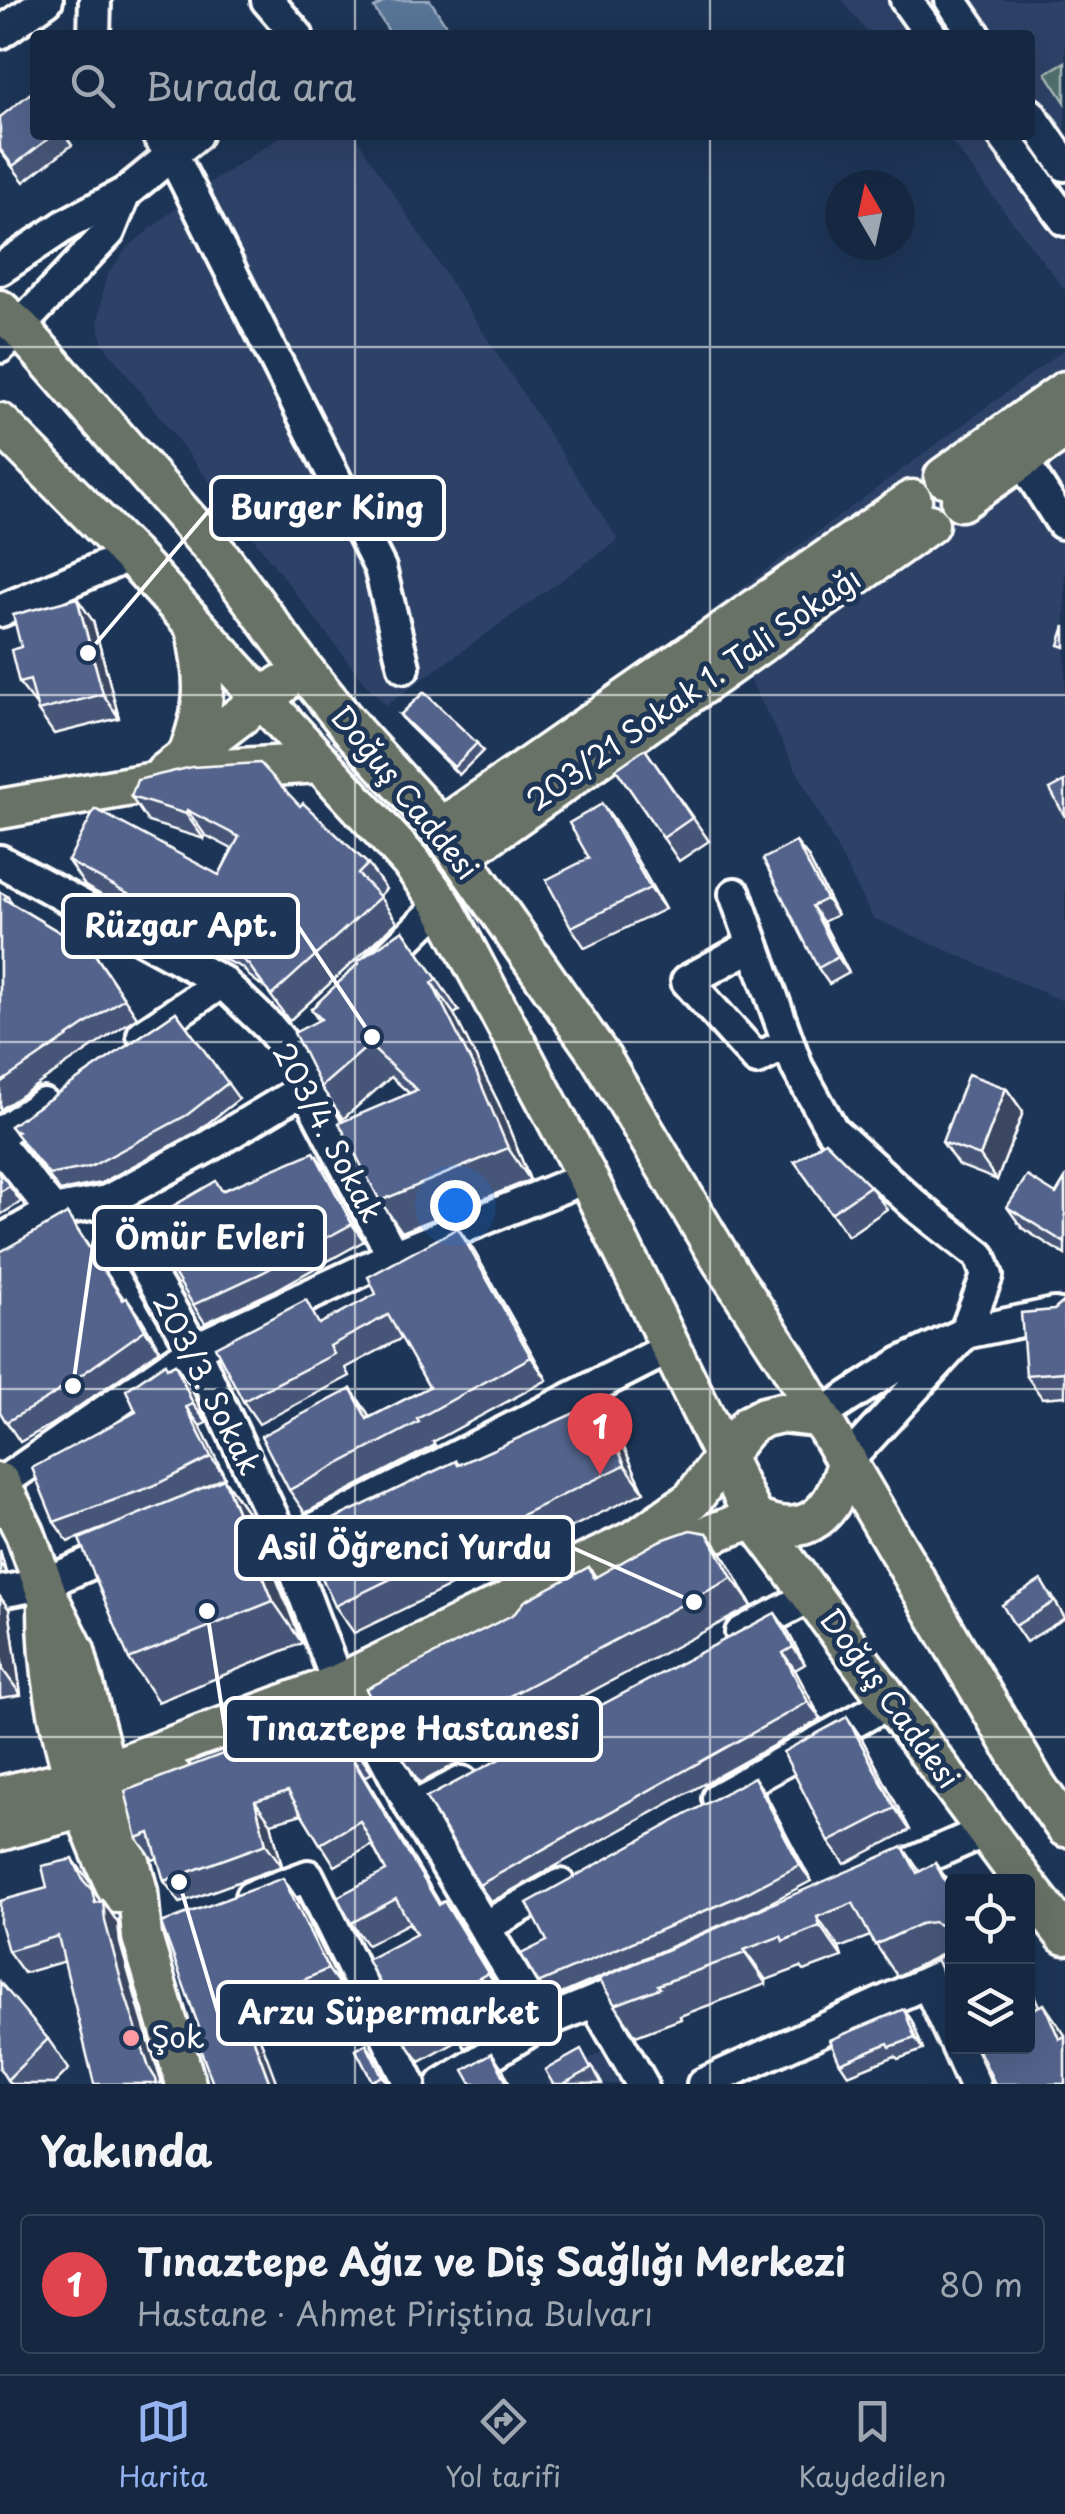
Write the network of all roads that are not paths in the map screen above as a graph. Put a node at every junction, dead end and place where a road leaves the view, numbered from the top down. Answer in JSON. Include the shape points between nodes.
{"nodes":[{"id":1,"x":47,"y":0,"type":"edge"},
{"id":2,"x":95,"y":0,"type":"edge"},
{"id":3,"x":267,"y":0,"type":"edge"},
{"id":4,"x":906,"y":0,"type":"edge"},
{"id":5,"x":951,"y":0,"type":"edge"},
{"id":6,"x":94,"y":30,"type":"edge"},
{"id":7,"x":292,"y":30,"type":"edge"},
{"id":8,"x":927,"y":30,"type":"edge"},
{"id":9,"x":972,"y":30,"type":"edge"},
{"id":10,"x":0,"y":33,"type":"edge"},
{"id":11,"x":30,"y":36,"type":"edge"},
{"id":12,"x":1035,"y":121,"type":"edge"},
{"id":13,"x":1007,"y":140,"type":"edge"},
{"id":14,"x":166,"y":146,"type":"edge"},
{"id":15,"x":1065,"y":165,"type":"edge"},
{"id":16,"x":125,"y":193,"type":"junction"},
{"id":17,"x":1065,"y":220,"type":"edge"},
{"id":18,"x":0,"y":269,"type":"edge"},
{"id":19,"x":7,"y":328,"type":"edge"},
{"id":20,"x":0,"y":423,"type":"edge"},
{"id":21,"x":1058,"y":423,"type":"edge"},
{"id":22,"x":1013,"y":446,"type":"junction"},
{"id":23,"x":953,"y":489,"type":"dead end"},
{"id":24,"x":920,"y":512,"type":"dead end"},
{"id":25,"x":1062,"y":524,"type":"dead end"},
{"id":26,"x":132,"y":555,"type":"junction"},
{"id":27,"x":0,"y":611,"type":"edge"},
{"id":28,"x":196,"y":628,"type":"junction"},
{"id":29,"x":404,"y":667,"type":"dead end"},
{"id":30,"x":303,"y":669,"type":"junction"},
{"id":31,"x":267,"y":707,"type":"junction"},
{"id":32,"x":197,"y":762,"type":"junction"},
{"id":33,"x":321,"y":763,"type":"junction"},
{"id":34,"x":0,"y":809,"type":"edge"},
{"id":35,"x":451,"y":842,"type":"junction"},
{"id":36,"x":0,"y":861,"type":"edge"},
{"id":37,"x":735,"y":894,"type":"dead end"},
{"id":38,"x":442,"y":904,"type":"junction"},
{"id":39,"x":753,"y":944,"type":"junction"},
{"id":40,"x":222,"y":982,"type":"junction"},
{"id":41,"x":360,"y":985,"type":"edge"},
{"id":42,"x":318,"y":1026,"type":"edge"},
{"id":43,"x":788,"y":1043,"type":"junction"},
{"id":44,"x":126,"y":1046,"type":"edge"},
{"id":45,"x":291,"y":1053,"type":"junction"},
{"id":46,"x":305,"y":1088,"type":"junction"},
{"id":47,"x":63,"y":1090,"type":"edge"},
{"id":48,"x":0,"y":1133,"type":"edge"},
{"id":49,"x":0,"y":1146,"type":"edge"},
{"id":50,"x":587,"y":1177,"type":"junction"},
{"id":51,"x":107,"y":1201,"type":"junction"},
{"id":52,"x":53,"y":1211,"type":"junction"},
{"id":53,"x":0,"y":1241,"type":"edge"},
{"id":54,"x":392,"y":1256,"type":"junction"},
{"id":55,"x":1065,"y":1316,"type":"edge"},
{"id":56,"x":965,"y":1334,"type":"junction"},
{"id":57,"x":670,"y":1348,"type":"junction"},
{"id":58,"x":194,"y":1350,"type":"junction"},
{"id":59,"x":818,"y":1417,"type":"junction"},
{"id":60,"x":723,"y":1458,"type":"junction"},
{"id":61,"x":847,"y":1462,"type":"junction"},
{"id":62,"x":0,"y":1484,"type":"edge"},
{"id":63,"x":754,"y":1518,"type":"junction"},
{"id":64,"x":152,"y":1538,"type":"edge"},
{"id":65,"x":285,"y":1544,"type":"junction"},
{"id":66,"x":46,"y":1590,"type":"junction"},
{"id":67,"x":0,"y":1592,"type":"edge"},
{"id":68,"x":814,"y":1595,"type":"junction"},
{"id":69,"x":709,"y":1650,"type":"edge"},
{"id":70,"x":348,"y":1695,"type":"junction"},
{"id":71,"x":890,"y":1702,"type":"junction"},
{"id":72,"x":482,"y":1771,"type":"edge"},
{"id":73,"x":94,"y":1789,"type":"junction"},
{"id":74,"x":0,"y":1796,"type":"edge"},
{"id":75,"x":412,"y":1808,"type":"junction"},
{"id":76,"x":691,"y":1813,"type":"edge"},
{"id":77,"x":1065,"y":1827,"type":"edge"},
{"id":78,"x":0,"y":1831,"type":"edge"},
{"id":79,"x":985,"y":1831,"type":"junction"},
{"id":80,"x":587,"y":1870,"type":"edge"},
{"id":81,"x":1018,"y":1874,"type":"edge"},
{"id":82,"x":843,"y":1893,"type":"edge"},
{"id":83,"x":1035,"y":1902,"type":"edge"},
{"id":84,"x":216,"y":1910,"type":"edge"},
{"id":85,"x":179,"y":1924,"type":"edge"},
{"id":86,"x":484,"y":1928,"type":"junction"},
{"id":87,"x":1048,"y":1928,"type":"edge"},
{"id":88,"x":142,"y":1937,"type":"junction"},
{"id":89,"x":666,"y":1971,"type":"edge"},
{"id":90,"x":940,"y":1977,"type":"edge"},
{"id":91,"x":594,"y":2002,"type":"junction"},
{"id":92,"x":945,"y":2002,"type":"edge"},
{"id":93,"x":542,"y":2023,"type":"junction"},
{"id":94,"x":961,"y":2054,"type":"edge"},
{"id":95,"x":186,"y":2084,"type":"edge"},
{"id":96,"x":410,"y":2084,"type":"edge"},
{"id":97,"x":443,"y":2084,"type":"edge"},
{"id":98,"x":642,"y":2084,"type":"edge"},
{"id":99,"x":703,"y":2084,"type":"edge"},
{"id":100,"x":974,"y":2084,"type":"edge"}],
"edges":[{"from":1,"to":10,"type":"street"},
{"from":2,"to":6,"type":"street"},
{"from":3,"to":7,"type":"street"},
{"from":4,"to":8,"type":"street"},
{"from":5,"to":9,"type":"street"},
{"from":10,"to":11,"type":"street"},
{"from":12,"to":15,"type":"street"},
{"from":13,"to":17,"type":"street"},
{"from":14,"to":16,"type":"street"},
{"from":14,"to":29,"type":"street","via":[[380,568]]},
{"from":16,"to":18,"type":"street"},
{"from":16,"to":19,"type":"street","via":[[109,232]]},
{"from":19,"to":30,"type":"main road","name":"Doğuş Caddesi","via":[[222,559]]},
{"from":20,"to":26,"type":"main road","name":"Doğuş Caddesi"},
{"from":21,"to":22,"type":"main road"},
{"from":22,"to":23,"type":"main road"},
{"from":22,"to":25,"type":"street"},
{"from":24,"to":35,"type":"main road","name":"203/21 Sokak 1. Tali Sokağı"},
{"from":26,"to":27,"type":"street"},
{"from":26,"to":28,"type":"main road","name":"Doğuş Caddesi"},
{"from":28,"to":31,"type":"main road","name":"Doğuş Caddesi"},
{"from":28,"to":32,"type":"main road","via":[[206,688]]},
{"from":30,"to":31,"type":"main road"},
{"from":30,"to":35,"type":"main road","name":"Doğuş Caddesi"},
{"from":31,"to":32,"type":"main road"},
{"from":31,"to":33,"type":"main road","name":"Doğuş Caddesi"},
{"from":32,"to":33,"type":"main road"},
{"from":32,"to":34,"type":"main road","via":[[154,782]]},
{"from":33,"to":38,"type":"main road","name":"Doğuş Caddesi"},
{"from":35,"to":59,"type":"main road","name":"Doğuş Caddesi","via":[[601,1058]]},
{"from":36,"to":40,"type":"street","name":"203/4. Sokak"},
{"from":37,"to":39,"type":"street"},
{"from":38,"to":41,"type":"street"},
{"from":38,"to":50,"type":"main road","name":"Doğuş Caddesi"},
{"from":39,"to":43,"type":"street"},
{"from":39,"to":43,"type":"street","via":[[687,981],[757,1059]]},
{"from":40,"to":44,"type":"street"},
{"from":40,"to":45,"type":"street","name":"203/4. Sokak"},
{"from":42,"to":45,"type":"street"},
{"from":43,"to":56,"type":"street","via":[[832,1130],[980,1256],[987,1276]]},
{"from":45,"to":46,"type":"street","name":"203/4. Sokak"},
{"from":46,"to":51,"type":"street"},
{"from":46,"to":54,"type":"street","name":"203/4. Sokak"},
{"from":47,"to":48,"type":"street"},
{"from":49,"to":52,"type":"street"},
{"from":50,"to":54,"type":"street"},
{"from":50,"to":57,"type":"main road","name":"Doğuş Caddesi"},
{"from":51,"to":52,"type":"street"},
{"from":51,"to":58,"type":"street","name":"203/3. Sokak"},
{"from":52,"to":53,"type":"street"},
{"from":54,"to":58,"type":"street"},
{"from":55,"to":56,"type":"street"},
{"from":56,"to":59,"type":"street","via":[[902,1363]]},
{"from":56,"to":61,"type":"street"},
{"from":57,"to":60,"type":"main road","name":"Doğuş Caddesi"},
{"from":57,"to":65,"type":"street"},
{"from":58,"to":62,"type":"street"},
{"from":58,"to":65,"type":"street","name":"203/3. Sokak","via":[[252,1495]]},
{"from":59,"to":60,"type":"main road","via":[[764,1416]]},
{"from":59,"to":61,"type":"main road"},
{"from":60,"to":63,"type":"main road"},
{"from":60,"to":70,"type":"main road","via":[[692,1500],[638,1538]]},
{"from":61,"to":63,"type":"main road","via":[[822,1514],[789,1528]]},
{"from":61,"to":77,"type":"main road"},
{"from":62,"to":66,"type":"main road"},
{"from":63,"to":68,"type":"main road","name":"Doğuş Caddesi"},
{"from":63,"to":70,"type":"main road","via":[[664,1550]]},
{"from":64,"to":66,"type":"street"},
{"from":65,"to":70,"type":"street","name":"203/3. Sokak"},
{"from":66,"to":67,"type":"street"},
{"from":66,"to":73,"type":"main road","via":[[48,1653]]},
{"from":68,"to":69,"type":"street"},
{"from":68,"to":71,"type":"main road","name":"Doğuş Caddesi"},
{"from":70,"to":73,"type":"main road"},
{"from":70,"to":75,"type":"street","name":"203/3. Sokak"},
{"from":71,"to":76,"type":"street"},
{"from":71,"to":79,"type":"main road","name":"Doğuş Caddesi"},
{"from":72,"to":75,"type":"street"},
{"from":73,"to":74,"type":"main road"},
{"from":73,"to":78,"type":"main road"},
{"from":73,"to":88,"type":"main road","via":[[90,1832]]},
{"from":75,"to":86,"type":"street","name":"203/3. Sokak"},
{"from":79,"to":81,"type":"main road","name":"Doğuş Caddesi"},
{"from":79,"to":82,"type":"street"},
{"from":80,"to":86,"type":"street"},
{"from":83,"to":87,"type":"main road","name":"Doğuş Caddesi"},
{"from":84,"to":96,"type":"street","via":[[308,1876]]},
{"from":85,"to":88,"type":"street"},
{"from":86,"to":93,"type":"street","name":"203/3. Sokak"},
{"from":88,"to":95,"type":"main road"},
{"from":89,"to":91,"type":"street"},
{"from":90,"to":92,"type":"street"},
{"from":90,"to":99,"type":"street"},
{"from":91,"to":93,"type":"street"},
{"from":91,"to":98,"type":"street"},
{"from":93,"to":97,"type":"street"},
{"from":94,"to":100,"type":"street"}]}
